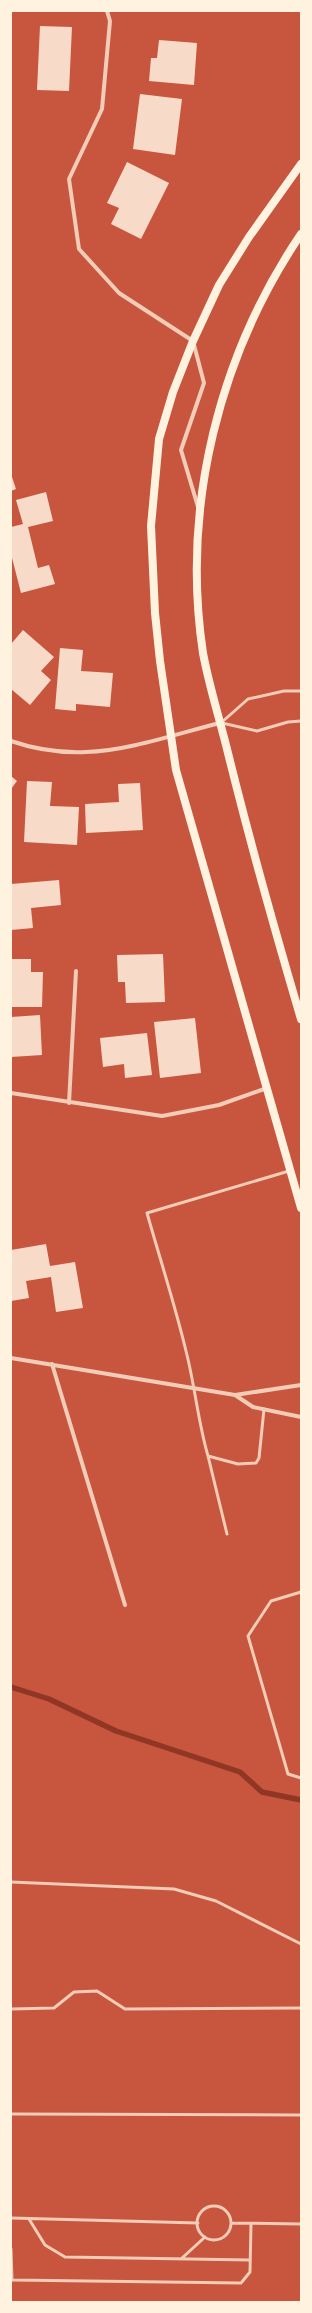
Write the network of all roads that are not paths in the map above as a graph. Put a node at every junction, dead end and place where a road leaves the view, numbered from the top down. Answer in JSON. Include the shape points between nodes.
{"nodes":[{"id":1,"x":107,"y":11,"type":"edge"},
{"id":2,"x":301,"y":164,"type":"edge"},
{"id":3,"x":301,"y":234,"type":"edge"},
{"id":4,"x":193,"y":341,"type":"junction"},
{"id":5,"x":199,"y":510,"type":"junction"},
{"id":6,"x":301,"y":691,"type":"edge"},
{"id":7,"x":301,"y":721,"type":"edge"},
{"id":8,"x":220,"y":723,"type":"junction"},
{"id":9,"x":170,"y":735,"type":"junction"},
{"id":10,"x":11,"y":741,"type":"edge"},
{"id":11,"x":76,"y":971,"type":"dead end"},
{"id":12,"x":301,"y":1019,"type":"edge"},
{"id":13,"x":267,"y":1088,"type":"junction"},
{"id":14,"x":11,"y":1093,"type":"edge"},
{"id":15,"x":69,"y":1102,"type":"junction"},
{"id":16,"x":289,"y":1171,"type":"junction"},
{"id":17,"x":301,"y":1208,"type":"edge"},
{"id":18,"x":11,"y":1358,"type":"edge"},
{"id":19,"x":52,"y":1364,"type":"junction"},
{"id":20,"x":301,"y":1385,"type":"edge"},
{"id":21,"x":195,"y":1389,"type":"junction"},
{"id":22,"x":235,"y":1395,"type":"junction"},
{"id":23,"x":264,"y":1409,"type":"junction"},
{"id":24,"x":301,"y":1417,"type":"edge"},
{"id":25,"x":208,"y":1456,"type":"junction"},
{"id":26,"x":227,"y":1534,"type":"dead end"},
{"id":27,"x":301,"y":1592,"type":"edge"},
{"id":28,"x":124,"y":1604,"type":"dead end"},
{"id":29,"x":301,"y":1778,"type":"edge"},
{"id":30,"x":11,"y":1882,"type":"edge"},
{"id":31,"x":301,"y":1944,"type":"edge"},
{"id":32,"x":301,"y":2008,"type":"edge"},
{"id":33,"x":11,"y":2009,"type":"edge"},
{"id":34,"x":11,"y":2114,"type":"edge"},
{"id":35,"x":301,"y":2115,"type":"edge"},
{"id":36,"x":11,"y":2218,"type":"edge"},
{"id":37,"x":29,"y":2219,"type":"junction"},
{"id":38,"x":198,"y":2223,"type":"junction"},
{"id":39,"x":231,"y":2224,"type":"junction"},
{"id":40,"x":251,"y":2224,"type":"junction"},
{"id":41,"x":301,"y":2224,"type":"edge"},
{"id":42,"x":205,"y":2237,"type":"junction"},
{"id":43,"x":11,"y":2249,"type":"edge"},
{"id":44,"x":181,"y":2259,"type":"junction"},
{"id":45,"x":250,"y":2260,"type":"junction"}],
"edges":[{"from":1,"to":4,"type":"street","via":[[110,21],[102,109],[69,179],[79,249],[119,293]]},
{"from":2,"to":4,"type":"main road","via":[[249,237],[219,285]]},
{"from":3,"to":5,"type":"main road","via":[[260,303],[234,363],[211,437]]},
{"from":4,"to":5,"type":"street","via":[[204,383],[181,450]]},
{"from":4,"to":9,"type":"main road","via":[[173,392],[159,439],[150,526],[155,613]]},
{"from":5,"to":8,"type":"main road","via":[[199,600],[204,653]]},
{"from":6,"to":8,"type":"lane","via":[[284,691],[248,699]]},
{"from":7,"to":8,"type":"lane","via":[[257,731]]},
{"from":8,"to":9,"type":"street"},
{"from":8,"to":12,"type":"main road","via":[[260,878]]},
{"from":9,"to":10,"type":"street","via":[[85,752],[28,747]]},
{"from":9,"to":13,"type":"main road","via":[[176,770]]},
{"from":11,"to":15,"type":"street"},
{"from":13,"to":15,"type":"street","via":[[219,1105],[162,1116]]},
{"from":13,"to":16,"type":"main road"},
{"from":14,"to":15,"type":"street"},
{"from":16,"to":17,"type":"main road"},
{"from":16,"to":21,"type":"lane","via":[[147,1213]]},
{"from":18,"to":19,"type":"street"},
{"from":19,"to":21,"type":"street"},
{"from":19,"to":28,"type":"street"},
{"from":20,"to":22,"type":"street"},
{"from":21,"to":22,"type":"street"},
{"from":21,"to":25,"type":"lane","via":[[200,1428]]},
{"from":22,"to":23,"type":"street","via":[[253,1407]]},
{"from":23,"to":24,"type":"street"},
{"from":23,"to":25,"type":"lane","via":[[259,1458],[256,1463],[238,1464]]},
{"from":25,"to":26,"type":"lane"},
{"from":27,"to":29,"type":"lane","via":[[271,1601],[248,1636],[288,1774]]},
{"from":30,"to":31,"type":"lane","via":[[174,1889],[216,1901]]},
{"from":32,"to":33,"type":"lane","via":[[125,2009],[97,1991],[74,1992],[54,2008]]},
{"from":34,"to":35,"type":"lane"},
{"from":36,"to":37,"type":"lane"},
{"from":37,"to":38,"type":"lane"},
{"from":37,"to":44,"type":"lane","via":[[45,2245],[65,2257]]},
{"from":38,"to":39,"type":"lane","via":[[203,2211],[214,2206],[227,2211]]},
{"from":38,"to":42,"type":"lane","via":[[199,2230]]},
{"from":39,"to":40,"type":"lane"},
{"from":39,"to":42,"type":"lane","via":[[226,2236],[221,2239]]},
{"from":40,"to":41,"type":"lane"},
{"from":40,"to":45,"type":"lane"},
{"from":42,"to":44,"type":"lane"},
{"from":43,"to":45,"type":"lane","via":[[12,2280],[241,2283],[250,2272]]},
{"from":44,"to":45,"type":"lane"}]}
